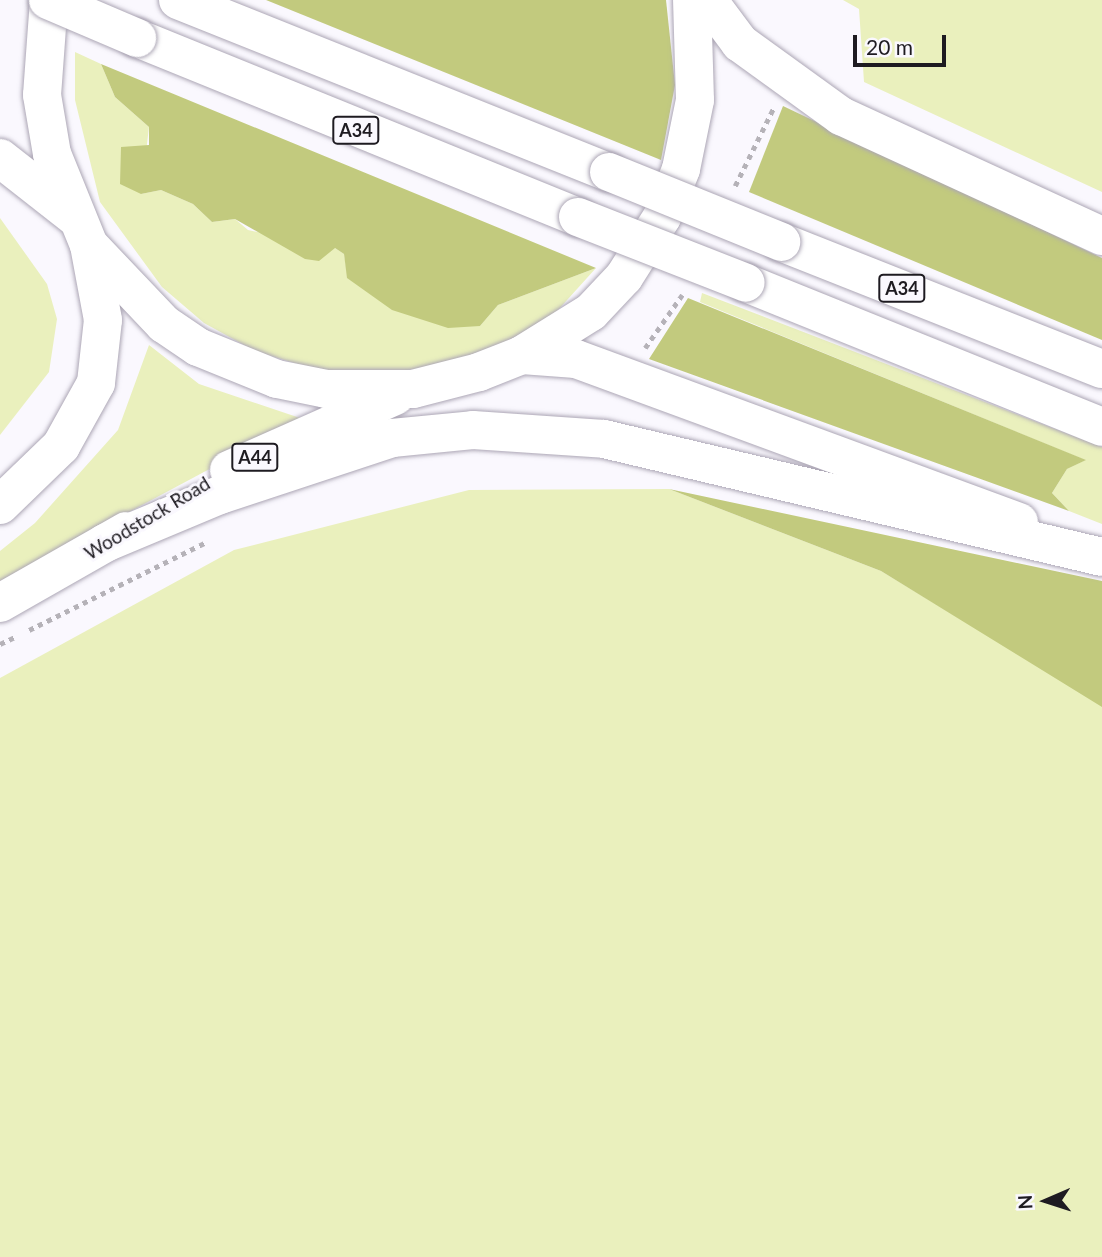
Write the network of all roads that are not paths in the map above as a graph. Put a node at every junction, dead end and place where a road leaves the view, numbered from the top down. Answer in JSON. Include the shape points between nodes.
{"nodes":[{"id":1,"x":48,"y":0,"type":"edge"},
{"id":2,"x":178,"y":0,"type":"edge"},
{"id":3,"x":692,"y":0,"type":"edge"},
{"id":4,"x":708,"y":0,"type":"edge"},
{"id":5,"x":0,"y":158,"type":"edge"},
{"id":6,"x":81,"y":230,"type":"junction"},
{"id":7,"x":1102,"y":236,"type":"edge"},
{"id":8,"x":522,"y":355,"type":"junction"},
{"id":9,"x":1102,"y":369,"type":"edge"},
{"id":10,"x":413,"y":389,"type":"junction"},
{"id":11,"x":1102,"y":427,"type":"edge"},
{"id":12,"x":0,"y":505,"type":"edge"},
{"id":13,"x":105,"y":543,"type":"junction"},
{"id":14,"x":1102,"y":556,"type":"edge"},
{"id":15,"x":0,"y":603,"type":"edge"}],
"edges":[{"from":1,"to":6,"type":"highway","via":[[42,95],[52,154]]},
{"from":1,"to":11,"type":"highway","number":"A34","bridge":true},
{"from":2,"to":9,"type":"highway","number":"A34","bridge":true},
{"from":3,"to":8,"type":"highway","via":[[695,100],[681,169],[662,217],[624,277],[590,312]]},
{"from":4,"to":7,"type":"highway","via":[[740,43],[841,116]]},
{"from":5,"to":6,"type":"highway"},
{"from":6,"to":10,"type":"highway","via":[[164,324],[198,347],[277,379],[326,389]]},
{"from":6,"to":12,"type":"highway","via":[[103,320],[96,383],[61,446]]},
{"from":8,"to":10,"type":"highway"},
{"from":8,"to":14,"type":"highway","via":[[576,359]]},
{"from":10,"to":13,"type":"highway","name":"Woodstock Road","number":"A44","via":[[227,471]]},
{"from":13,"to":14,"type":"highway","via":[[220,495],[392,438],[474,430],[604,439]]},
{"from":13,"to":15,"type":"highway","name":"Woodstock Road","number":"A44"}]}
